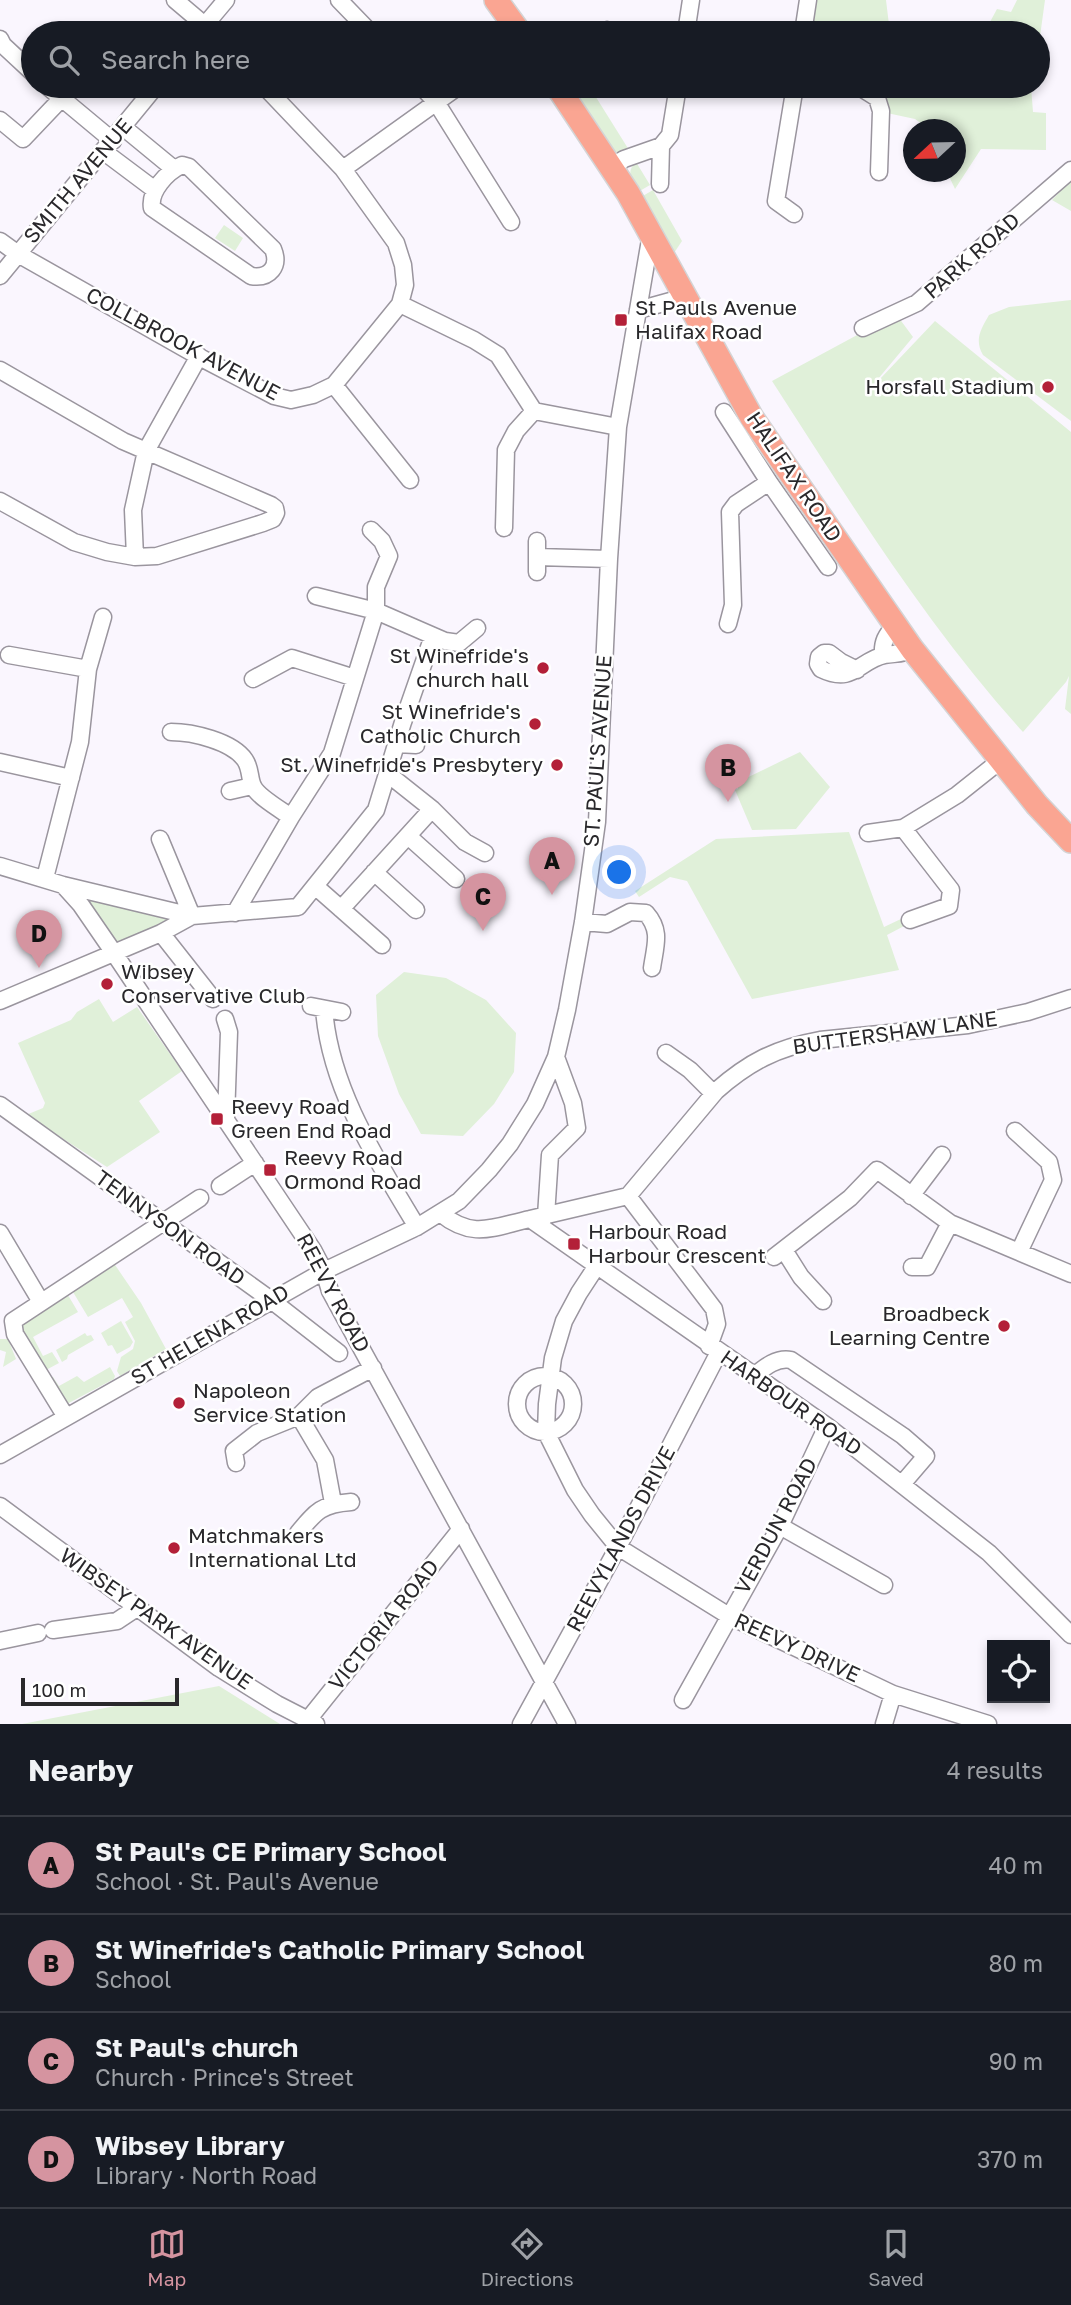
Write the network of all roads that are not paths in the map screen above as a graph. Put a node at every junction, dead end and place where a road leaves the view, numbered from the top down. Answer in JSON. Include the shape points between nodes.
{"nodes":[{"id":1,"x":175,"y":0,"type":"edge"},
{"id":2,"x":226,"y":0,"type":"edge"},
{"id":3,"x":339,"y":0,"type":"edge"},
{"id":4,"x":496,"y":0,"type":"edge"},
{"id":5,"x":691,"y":0,"type":"edge"},
{"id":6,"x":808,"y":0,"type":"edge"},
{"id":7,"x":197,"y":21,"type":"edge"},
{"id":8,"x":212,"y":21,"type":"edge"},
{"id":9,"x":359,"y":21,"type":"edge"},
{"id":10,"x":511,"y":21,"type":"edge"},
{"id":11,"x":688,"y":21,"type":"edge"},
{"id":12,"x":805,"y":21,"type":"edge"},
{"id":13,"x":0,"y":39,"type":"edge"},
{"id":14,"x":21,"y":62,"type":"edge"},
{"id":15,"x":146,"y":98,"type":"edge"},
{"id":16,"x":275,"y":98,"type":"edge"},
{"id":17,"x":432,"y":98,"type":"edge"},
{"id":18,"x":442,"y":98,"type":"edge"},
{"id":19,"x":569,"y":98,"type":"edge"},
{"id":20,"x":676,"y":98,"type":"edge"},
{"id":21,"x":793,"y":98,"type":"edge"},
{"id":22,"x":877,"y":98,"type":"edge"},
{"id":23,"x":61,"y":99,"type":"joint"},
{"id":24,"x":436,"y":102,"type":"junction"},
{"id":25,"x":0,"y":120,"type":"edge"},
{"id":26,"x":123,"y":127,"type":"junction"},
{"id":27,"x":108,"y":146,"type":"junction"},
{"id":28,"x":661,"y":146,"type":"junction"},
{"id":29,"x":612,"y":167,"type":"junction"},
{"id":30,"x":174,"y":169,"type":"junction"},
{"id":31,"x":343,"y":169,"type":"junction"},
{"id":32,"x":1071,"y":170,"type":"edge"},
{"id":33,"x":879,"y":172,"type":"dead end"},
{"id":34,"x":660,"y":184,"type":"dead end"},
{"id":35,"x":155,"y":190,"type":"junction"},
{"id":36,"x":794,"y":214,"type":"dead end"},
{"id":37,"x":511,"y":222,"type":"dead end"},
{"id":38,"x":651,"y":234,"type":"junction"},
{"id":39,"x":0,"y":241,"type":"edge"},
{"id":40,"x":18,"y":254,"type":"junction"},
{"id":41,"x":0,"y":276,"type":"edge"},
{"id":42,"x":685,"y":297,"type":"junction"},
{"id":43,"x":400,"y":304,"type":"junction"},
{"id":44,"x":638,"y":310,"type":"junction"},
{"id":45,"x":863,"y":328,"type":"dead end"},
{"id":46,"x":198,"y":356,"type":"junction"},
{"id":47,"x":0,"y":370,"type":"edge"},
{"id":48,"x":334,"y":386,"type":"junction"},
{"id":49,"x":534,"y":411,"type":"junction"},
{"id":50,"x":724,"y":412,"type":"dead end"},
{"id":51,"x":618,"y":427,"type":"junction"},
{"id":52,"x":146,"y":451,"type":"junction"},
{"id":53,"x":410,"y":480,"type":"dead end"},
{"id":54,"x":769,"y":482,"type":"junction"},
{"id":55,"x":0,"y":500,"type":"edge"},
{"id":56,"x":800,"y":507,"type":"junction"},
{"id":57,"x":504,"y":528,"type":"dead end"},
{"id":58,"x":371,"y":530,"type":"dead end"},
{"id":59,"x":537,"y":557,"type":"dead end"},
{"id":60,"x":135,"y":558,"type":"junction"},
{"id":61,"x":609,"y":559,"type":"junction"},
{"id":62,"x":828,"y":567,"type":"dead end"},
{"id":63,"x":316,"y":596,"type":"dead end"},
{"id":64,"x":376,"y":611,"type":"junction"},
{"id":65,"x":103,"y":617,"type":"dead end"},
{"id":66,"x":728,"y":624,"type":"dead end"},
{"id":67,"x":895,"y":625,"type":"junction"},
{"id":68,"x":477,"y":628,"type":"dead end"},
{"id":69,"x":433,"y":636,"type":"junction"},
{"id":70,"x":912,"y":649,"type":"junction"},
{"id":71,"x":9,"y":655,"type":"dead end"},
{"id":72,"x":883,"y":656,"type":"junction"},
{"id":73,"x":88,"y":670,"type":"junction"},
{"id":74,"x":857,"y":670,"type":"dead end"},
{"id":75,"x":355,"y":678,"type":"junction"},
{"id":76,"x":253,"y":679,"type":"dead end"},
{"id":77,"x":171,"y":732,"type":"dead end"},
{"id":78,"x":396,"y":744,"type":"junction"},
{"id":79,"x":416,"y":745,"type":"dead end"},
{"id":80,"x":1001,"y":760,"type":"junction"},
{"id":81,"x":0,"y":762,"type":"edge"},
{"id":82,"x":388,"y":774,"type":"junction"},
{"id":83,"x":71,"y":778,"type":"junction"},
{"id":84,"x":252,"y":786,"type":"junction"},
{"id":85,"x":230,"y":791,"type":"dead end"},
{"id":86,"x":432,"y":809,"type":"junction"},
{"id":87,"x":291,"y":817,"type":"junction"},
{"id":88,"x":903,"y":828,"type":"junction"},
{"id":89,"x":868,"y":833,"type":"dead end"},
{"id":90,"x":408,"y":836,"type":"junction"},
{"id":91,"x":160,"y":839,"type":"dead end"},
{"id":92,"x":1071,"y":841,"type":"edge"},
{"id":93,"x":485,"y":853,"type":"dead end"},
{"id":94,"x":0,"y":866,"type":"edge"},
{"id":95,"x":374,"y":872,"type":"junction"},
{"id":96,"x":45,"y":878,"type":"junction"},
{"id":97,"x":456,"y":879,"type":"dead end"},
{"id":98,"x":63,"y":885,"type":"junction"},
{"id":99,"x":315,"y":886,"type":"junction"},
{"id":100,"x":341,"y":909,"type":"junction"},
{"id":101,"x":416,"y":910,"type":"dead end"},
{"id":102,"x":235,"y":913,"type":"junction"},
{"id":103,"x":192,"y":916,"type":"junction"},
{"id":104,"x":910,"y":920,"type":"dead end"},
{"id":105,"x":583,"y":922,"type":"junction"},
{"id":106,"x":161,"y":933,"type":"junction"},
{"id":107,"x":382,"y":945,"type":"dead end"},
{"id":108,"x":114,"y":953,"type":"junction"},
{"id":109,"x":652,"y":968,"type":"dead end"},
{"id":110,"x":1071,"y":998,"type":"edge"},
{"id":111,"x":213,"y":999,"type":"dead end"},
{"id":112,"x":0,"y":1001,"type":"edge"},
{"id":113,"x":342,"y":1012,"type":"dead end"},
{"id":114,"x":225,"y":1019,"type":"dead end"},
{"id":115,"x":666,"y":1053,"type":"dead end"},
{"id":116,"x":556,"y":1057,"type":"junction"},
{"id":117,"x":713,"y":1093,"type":"junction"},
{"id":118,"x":0,"y":1105,"type":"edge"},
{"id":119,"x":226,"y":1118,"type":"junction"},
{"id":120,"x":1015,"y":1131,"type":"dead end"},
{"id":121,"x":942,"y":1156,"type":"dead end"},
{"id":122,"x":255,"y":1163,"type":"junction"},
{"id":123,"x":220,"y":1186,"type":"dead end"},
{"id":124,"x":628,"y":1196,"type":"junction"},
{"id":125,"x":911,"y":1196,"type":"junction"},
{"id":126,"x":200,"y":1198,"type":"dead end"},
{"id":127,"x":459,"y":1201,"type":"junction"},
{"id":128,"x":440,"y":1213,"type":"junction"},
{"id":129,"x":538,"y":1217,"type":"junction"},
{"id":130,"x":162,"y":1222,"type":"junction"},
{"id":131,"x":950,"y":1223,"type":"junction"},
{"id":132,"x":417,"y":1227,"type":"junction"},
{"id":133,"x":485,"y":1229,"type":"junction"},
{"id":134,"x":0,"y":1233,"type":"edge"},
{"id":135,"x":1018,"y":1252,"type":"junction"},
{"id":136,"x":596,"y":1267,"type":"junction"},
{"id":137,"x":912,"y":1267,"type":"dead end"},
{"id":138,"x":324,"y":1270,"type":"junction"},
{"id":139,"x":1071,"y":1274,"type":"edge"},
{"id":140,"x":271,"y":1300,"type":"junction"},
{"id":141,"x":823,"y":1301,"type":"dead end"},
{"id":142,"x":41,"y":1302,"type":"junction"},
{"id":143,"x":714,"y":1349,"type":"junction"},
{"id":144,"x":339,"y":1353,"type":"dead end"},
{"id":145,"x":373,"y":1368,"type":"junction"},
{"id":146,"x":754,"y":1376,"type":"junction"},
{"id":147,"x":551,"y":1377,"type":"junction"},
{"id":148,"x":299,"y":1416,"type":"junction"},
{"id":149,"x":66,"y":1417,"type":"junction"},
{"id":150,"x":828,"y":1426,"type":"junction"},
{"id":151,"x":546,"y":1432,"type":"junction"},
{"id":152,"x":0,"y":1455,"type":"edge"},
{"id":153,"x":236,"y":1463,"type":"dead end"},
{"id":154,"x":902,"y":1484,"type":"junction"},
{"id":155,"x":333,"y":1503,"type":"junction"},
{"id":156,"x":351,"y":1503,"type":"dead end"},
{"id":157,"x":0,"y":1506,"type":"edge"},
{"id":158,"x":780,"y":1526,"type":"junction"},
{"id":159,"x":461,"y":1529,"type":"junction"},
{"id":160,"x":298,"y":1533,"type":"dead end"},
{"id":161,"x":618,"y":1547,"type":"junction"},
{"id":162,"x":884,"y":1585,"type":"dead end"},
{"id":163,"x":138,"y":1608,"type":"junction"},
{"id":164,"x":729,"y":1616,"type":"junction"},
{"id":165,"x":1071,"y":1635,"type":"edge"},
{"id":166,"x":0,"y":1640,"type":"edge"},
{"id":167,"x":545,"y":1681,"type":"junction"},
{"id":168,"x":893,"y":1694,"type":"junction"},
{"id":169,"x":683,"y":1700,"type":"dead end"},
{"id":170,"x":311,"y":1722,"type":"edge"},
{"id":171,"x":521,"y":1724,"type":"edge"},
{"id":172,"x":567,"y":1724,"type":"edge"},
{"id":173,"x":884,"y":1724,"type":"edge"},
{"id":174,"x":988,"y":1724,"type":"edge"}],
"edges":[{"from":1,"to":7,"type":"street"},
{"from":2,"to":8,"type":"street"},
{"from":3,"to":9,"type":"street"},
{"from":4,"to":10,"type":"highway"},
{"from":5,"to":11,"type":"street"},
{"from":6,"to":12,"type":"street"},
{"from":13,"to":14,"type":"street"},
{"from":15,"to":26,"type":"street","name":"SMITH AVENUE"},
{"from":16,"to":31,"type":"street"},
{"from":17,"to":24,"type":"street"},
{"from":18,"to":24,"type":"street"},
{"from":19,"to":29,"type":"highway","name":"HALIFAX ROAD"},
{"from":20,"to":28,"type":"street","via":[[670,135]]},
{"from":21,"to":36,"type":"street","via":[[776,201]]},
{"from":22,"to":33,"type":"street","via":[[881,111]]},
{"from":23,"to":25,"type":"street","via":[[23,139]]},
{"from":23,"to":27,"type":"street"},
{"from":24,"to":31,"type":"street"},
{"from":24,"to":37,"type":"street"},
{"from":26,"to":27,"type":"street","name":"SMITH AVENUE"},
{"from":26,"to":30,"type":"street"},
{"from":27,"to":35,"type":"street"},
{"from":27,"to":40,"type":"street","name":"SMITH AVENUE"},
{"from":28,"to":29,"type":"street"},
{"from":28,"to":34,"type":"street"},
{"from":29,"to":38,"type":"highway","name":"HALIFAX ROAD"},
{"from":30,"to":35,"type":"street"},
{"from":30,"to":35,"type":"street","via":[[189,167],[273,249],[276,266],[271,272],[251,276],[152,208]]},
{"from":31,"to":43,"type":"street","via":[[396,243],[405,285]]},
{"from":32,"to":45,"type":"street","name":"PARK ROAD","via":[[917,303]]},
{"from":38,"to":42,"type":"highway","name":"HALIFAX ROAD"},
{"from":38,"to":44,"type":"street","name":"ST. PAUL'S AVENUE"},
{"from":39,"to":40,"type":"street","name":"COLLBROOK AVENUE"},
{"from":40,"to":41,"type":"street","name":"SMITH AVENUE"},
{"from":40,"to":46,"type":"street","name":"COLLBROOK AVENUE"},
{"from":42,"to":44,"type":"street"},
{"from":42,"to":56,"type":"highway","name":"HALIFAX ROAD"},
{"from":43,"to":48,"type":"street"},
{"from":43,"to":49,"type":"street","via":[[498,355]]},
{"from":44,"to":51,"type":"street","name":"ST. PAUL'S AVENUE"},
{"from":46,"to":48,"type":"street","name":"COLLBROOK AVENUE","via":[[274,396],[291,400]]},
{"from":46,"to":52,"type":"street"},
{"from":47,"to":52,"type":"street"},
{"from":48,"to":53,"type":"street"},
{"from":49,"to":51,"type":"street"},
{"from":49,"to":57,"type":"street","via":[[506,450]]},
{"from":50,"to":54,"type":"street"},
{"from":51,"to":61,"type":"street","name":"ST. PAUL'S AVENUE"},
{"from":52,"to":60,"type":"street","via":[[133,510]]},
{"from":52,"to":60,"type":"street","via":[[271,505],[276,513],[273,519],[157,556]]},
{"from":54,"to":56,"type":"street"},
{"from":54,"to":66,"type":"street","via":[[730,512],[733,605]]},
{"from":55,"to":60,"type":"street","via":[[74,542]]},
{"from":56,"to":62,"type":"street"},
{"from":56,"to":67,"type":"highway","name":"HALIFAX ROAD"},
{"from":58,"to":64,"type":"street","via":[[389,556],[376,587]]},
{"from":59,"to":61,"type":"street"},
{"from":61,"to":105,"type":"street","name":"ST. PAUL'S AVENUE","via":[[597,822]]},
{"from":63,"to":64,"type":"street"},
{"from":64,"to":69,"type":"street"},
{"from":64,"to":75,"type":"street"},
{"from":65,"to":73,"type":"street"},
{"from":67,"to":70,"type":"highway","name":"HALIFAX ROAD"},
{"from":67,"to":72,"type":"street","via":[[885,637]]},
{"from":68,"to":69,"type":"street","via":[[459,643]]},
{"from":69,"to":78,"type":"street"},
{"from":70,"to":72,"type":"street","via":[[898,656]]},
{"from":70,"to":80,"type":"highway","name":"HALIFAX ROAD"},
{"from":71,"to":73,"type":"street"},
{"from":72,"to":74,"type":"street"},
{"from":73,"to":83,"type":"street"},
{"from":75,"to":76,"type":"street","via":[[292,658]]},
{"from":75,"to":87,"type":"street","via":[[332,753]]},
{"from":77,"to":84,"type":"street","via":[[190,732],[234,749],[245,759]]},
{"from":78,"to":79,"type":"street"},
{"from":78,"to":82,"type":"street"},
{"from":80,"to":88,"type":"street","via":[[957,795]]},
{"from":80,"to":92,"type":"highway","name":"HALIFAX ROAD"},
{"from":81,"to":83,"type":"street"},
{"from":82,"to":86,"type":"street"},
{"from":82,"to":99,"type":"street","via":[[376,810]]},
{"from":83,"to":96,"type":"street"},
{"from":84,"to":85,"type":"street"},
{"from":84,"to":87,"type":"street"},
{"from":86,"to":90,"type":"street"},
{"from":86,"to":93,"type":"street","via":[[465,842]]},
{"from":87,"to":102,"type":"street"},
{"from":88,"to":89,"type":"street"},
{"from":88,"to":104,"type":"street","via":[[951,890],[949,906]]},
{"from":90,"to":95,"type":"street"},
{"from":90,"to":97,"type":"street"},
{"from":91,"to":103,"type":"street"},
{"from":94,"to":96,"type":"street"},
{"from":95,"to":100,"type":"street"},
{"from":95,"to":101,"type":"street"},
{"from":96,"to":98,"type":"street"},
{"from":98,"to":103,"type":"street"},
{"from":98,"to":108,"type":"street","name":"REEVY ROAD"},
{"from":99,"to":100,"type":"street"},
{"from":99,"to":102,"type":"street","via":[[298,907]]},
{"from":100,"to":107,"type":"street"},
{"from":102,"to":103,"type":"street"},
{"from":103,"to":106,"type":"street"},
{"from":105,"to":109,"type":"street","via":[[607,924],[630,912],[646,913],[655,923]]},
{"from":105,"to":116,"type":"street","name":"ST. PAUL'S AVENUE"},
{"from":106,"to":108,"type":"street"},
{"from":106,"to":111,"type":"street"},
{"from":108,"to":112,"type":"street"},
{"from":108,"to":119,"type":"street","name":"REEVY ROAD"},
{"from":110,"to":117,"type":"street","name":"BUTTERSHAW LANE","via":[[968,1025],[796,1045],[756,1060]]},
{"from":113,"to":132,"type":"street","via":[[317,1007],[337,1073],[370,1147]]},
{"from":114,"to":119,"type":"street","via":[[229,1032]]},
{"from":115,"to":117,"type":"street"},
{"from":116,"to":127,"type":"street","name":"ST. PAUL'S AVENUE","via":[[510,1144]]},
{"from":116,"to":129,"type":"street","via":[[577,1128],[550,1155]]},
{"from":117,"to":124,"type":"street","name":"BUTTERSHAW LANE"},
{"from":118,"to":130,"type":"street","name":"TENNYSON ROAD"},
{"from":119,"to":122,"type":"street","name":"REEVY ROAD"},
{"from":120,"to":135,"type":"street","via":[[1049,1162],[1053,1180]]},
{"from":121,"to":125,"type":"street"},
{"from":122,"to":123,"type":"street"},
{"from":122,"to":138,"type":"street","name":"REEVY ROAD"},
{"from":124,"to":129,"type":"street"},
{"from":124,"to":143,"type":"street","name":"REEVYLANDS DRIVE","via":[[714,1309]]},
{"from":125,"to":131,"type":"street"},
{"from":125,"to":141,"type":"street","via":[[877,1170],[850,1198],[779,1253]]},
{"from":126,"to":130,"type":"street"},
{"from":127,"to":128,"type":"street","name":"ST HELENA ROAD"},
{"from":127,"to":133,"type":"street","via":[[473,1224]]},
{"from":128,"to":132,"type":"street","name":"ST HELENA ROAD"},
{"from":128,"to":133,"type":"street","via":[[461,1228]]},
{"from":129,"to":133,"type":"street"},
{"from":129,"to":136,"type":"street","name":"HARBOUR ROAD"},
{"from":130,"to":140,"type":"street","name":"TENNYSON ROAD"},
{"from":130,"to":142,"type":"street"},
{"from":131,"to":135,"type":"street"},
{"from":131,"to":137,"type":"street","via":[[927,1266]]},
{"from":132,"to":138,"type":"street","name":"ST HELENA ROAD"},
{"from":134,"to":142,"type":"street"},
{"from":135,"to":139,"type":"street"},
{"from":136,"to":143,"type":"street","name":"HARBOUR ROAD"},
{"from":136,"to":147,"type":"street","via":[[564,1321]]},
{"from":138,"to":140,"type":"street","name":"ST HELENA ROAD"},
{"from":138,"to":145,"type":"street","name":"REEVY ROAD"},
{"from":140,"to":144,"type":"street","name":"TENNYSON ROAD"},
{"from":140,"to":149,"type":"street","name":"ST HELENA ROAD"},
{"from":142,"to":149,"type":"street","via":[[13,1321],[15,1335]]},
{"from":143,"to":146,"type":"street","name":"HARBOUR ROAD"},
{"from":143,"to":161,"type":"street","name":"REEVYLANDS DRIVE"},
{"from":145,"to":148,"type":"street","via":[[318,1397]]},
{"from":145,"to":159,"type":"street","name":"REEVY ROAD"},
{"from":146,"to":150,"type":"street","name":"HARBOUR ROAD"},
{"from":146,"to":154,"type":"street","via":[[777,1360],[791,1360],[903,1436],[926,1456]]},
{"from":147,"to":151,"type":"street"},
{"from":147,"to":151,"type":"street","via":[[566,1386],[573,1402],[563,1426]]},
{"from":147,"to":151,"type":"street","via":[[524,1384],[516,1402],[528,1427]]},
{"from":148,"to":153,"type":"street","via":[[257,1433],[234,1451]]},
{"from":148,"to":155,"type":"street","via":[[325,1460]]},
{"from":149,"to":152,"type":"street","name":"ST HELENA ROAD"},
{"from":150,"to":154,"type":"street","name":"HARBOUR ROAD"},
{"from":150,"to":158,"type":"street","name":"VERDUN ROAD"},
{"from":151,"to":161,"type":"street","name":"REEVY DRIVE","via":[[575,1490]]},
{"from":154,"to":165,"type":"street","name":"HARBOUR ROAD","via":[[989,1553]]},
{"from":155,"to":156,"type":"street"},
{"from":155,"to":160,"type":"street","via":[[312,1516]]},
{"from":157,"to":163,"type":"street","name":"WIBSEY PARK AVENUE"},
{"from":158,"to":162,"type":"street"},
{"from":158,"to":164,"type":"street","name":"VERDUN ROAD"},
{"from":159,"to":167,"type":"street","name":"REEVY ROAD"},
{"from":159,"to":170,"type":"street","name":"VICTORIA ROAD"},
{"from":161,"to":164,"type":"street","name":"REEVY DRIVE"},
{"from":161,"to":167,"type":"street","name":"REEVYLANDS DRIVE"},
{"from":163,"to":166,"type":"street","via":[[117,1621]]},
{"from":163,"to":170,"type":"street","name":"WIBSEY PARK AVENUE","via":[[219,1668]]},
{"from":164,"to":168,"type":"street","name":"REEVY DRIVE"},
{"from":164,"to":169,"type":"street","name":"VERDUN ROAD"},
{"from":167,"to":171,"type":"street","name":"REEVYLANDS DRIVE"},
{"from":167,"to":172,"type":"street","name":"REEVY ROAD"},
{"from":168,"to":173,"type":"street"},
{"from":168,"to":174,"type":"street","name":"REEVY DRIVE"}]}
